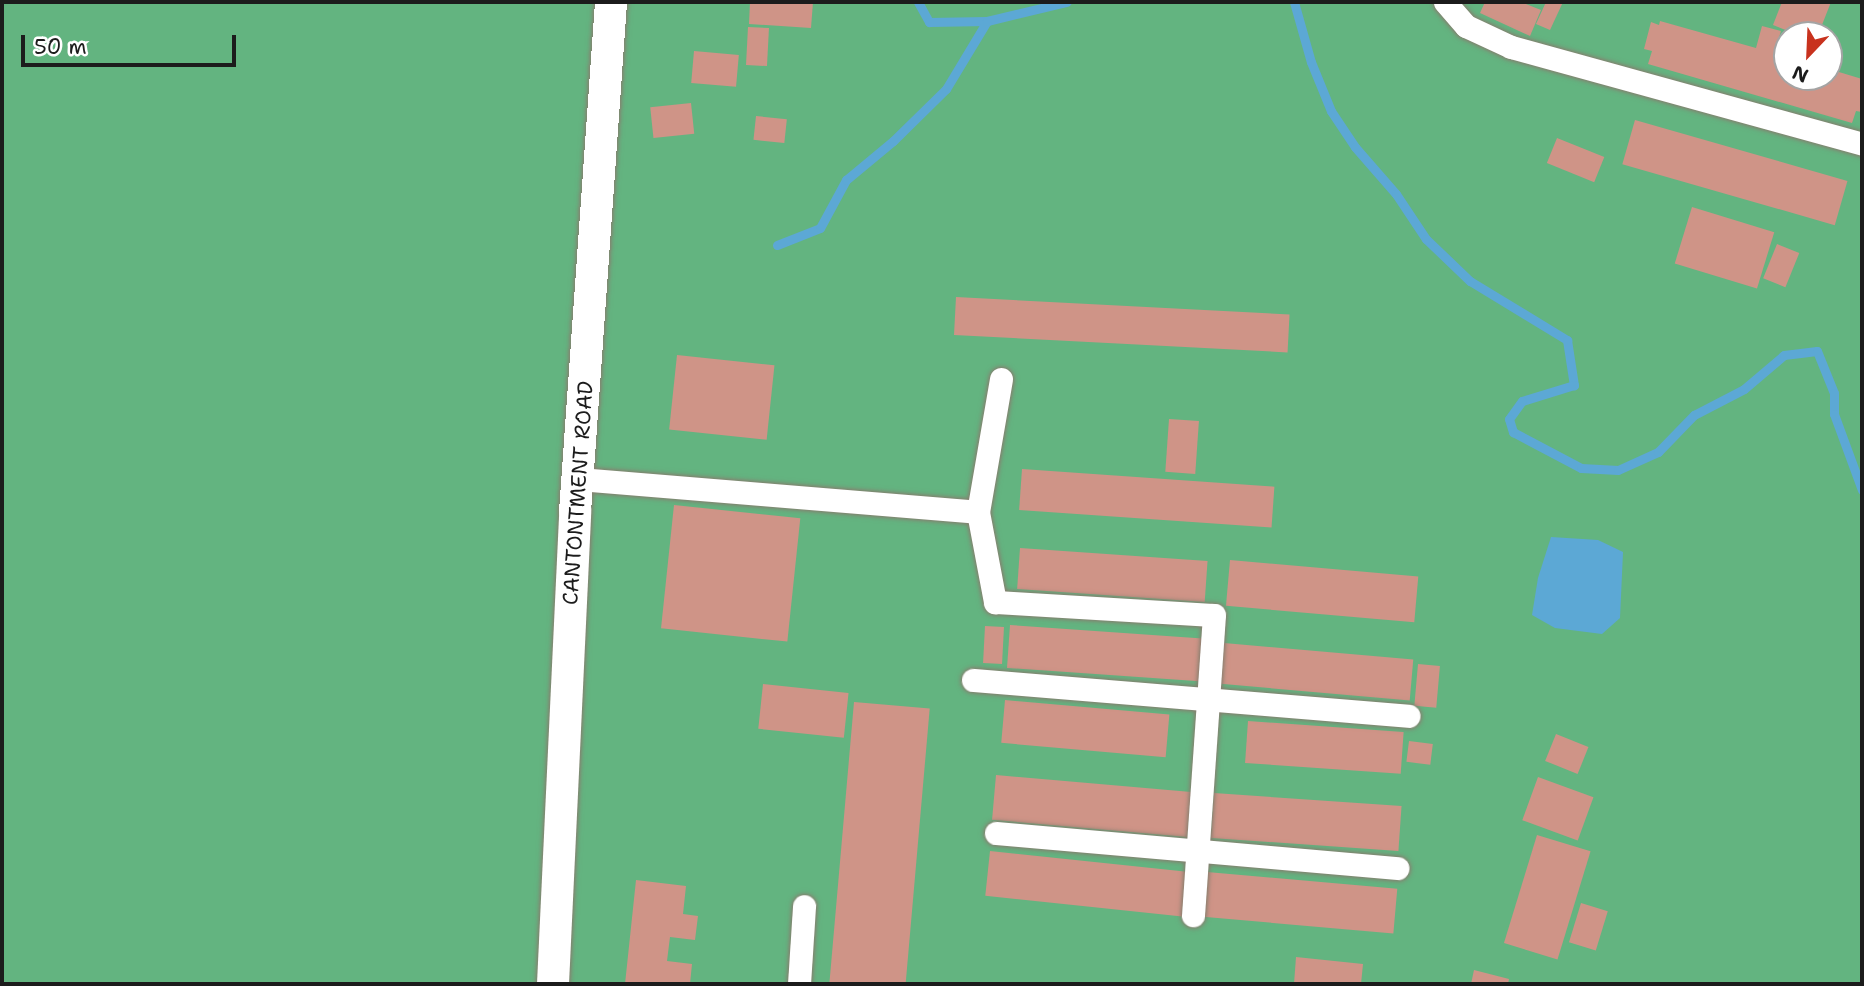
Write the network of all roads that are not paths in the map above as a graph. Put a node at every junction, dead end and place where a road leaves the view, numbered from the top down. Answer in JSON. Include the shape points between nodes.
{"nodes":[{"id":1,"x":611,"y":2,"type":"edge"},
{"id":2,"x":1445,"y":2,"type":"edge"},
{"id":3,"x":1862,"y":145,"type":"edge"},
{"id":4,"x":1001,"y":379,"type":"dead end"},
{"id":5,"x":578,"y":479,"type":"junction"},
{"id":6,"x":978,"y":512,"type":"junction"},
{"id":7,"x":973,"y":680,"type":"dead end"},
{"id":8,"x":1208,"y":700,"type":"junction"},
{"id":9,"x":1409,"y":716,"type":"dead end"},
{"id":10,"x":996,"y":833,"type":"dead end"},
{"id":11,"x":1197,"y":850,"type":"junction"},
{"id":12,"x":1397,"y":868,"type":"dead end"},
{"id":13,"x":804,"y":906,"type":"dead end"},
{"id":14,"x":1193,"y":915,"type":"dead end"},
{"id":15,"x":553,"y":984,"type":"edge"},
{"id":16,"x":799,"y":984,"type":"edge"}],
"edges":[{"from":1,"to":5,"type":"street","name":"CANTONTMENT ROAD"},
{"from":2,"to":3,"type":"street","via":[[1466,26],[1511,47]]},
{"from":4,"to":6,"type":"street"},
{"from":5,"to":6,"type":"street"},
{"from":5,"to":15,"type":"street","name":"CANTONTMENT ROAD"},
{"from":6,"to":8,"type":"street","via":[[995,602],[1214,615]]},
{"from":7,"to":8,"type":"street"},
{"from":8,"to":9,"type":"street"},
{"from":8,"to":11,"type":"street"},
{"from":10,"to":11,"type":"street"},
{"from":11,"to":12,"type":"street"},
{"from":11,"to":14,"type":"street"},
{"from":13,"to":16,"type":"street"}]}
